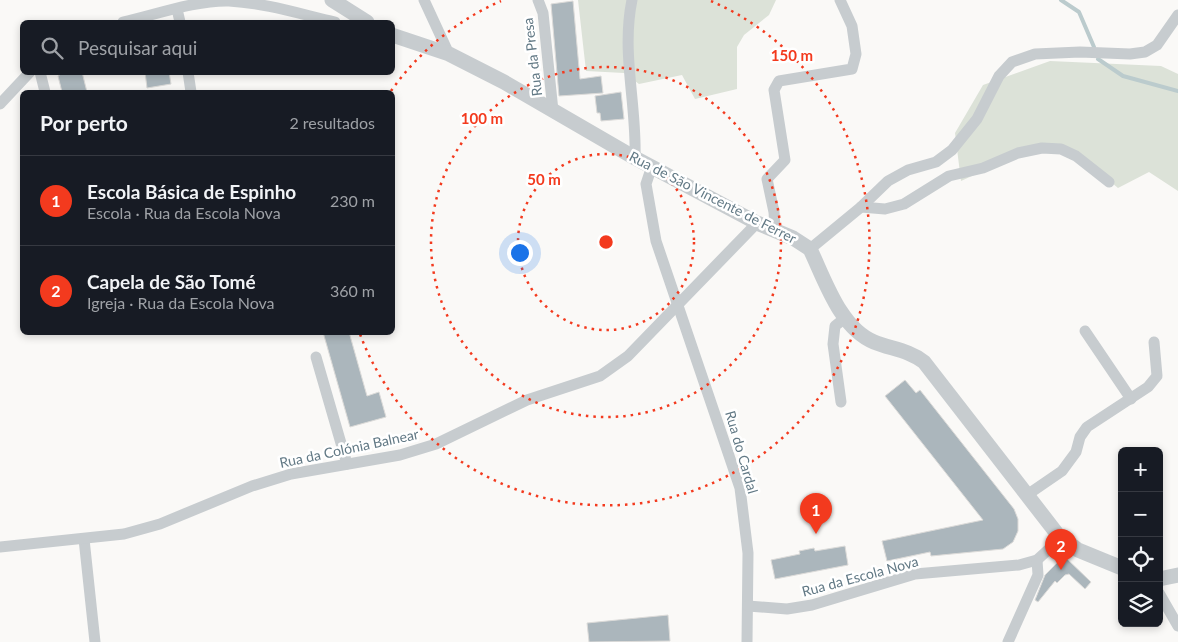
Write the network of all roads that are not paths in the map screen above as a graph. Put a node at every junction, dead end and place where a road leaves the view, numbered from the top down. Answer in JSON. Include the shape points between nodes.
{"nodes":[{"id":1,"x":287,"y":0,"type":"edge"},
{"id":2,"x":332,"y":0,"type":"edge"},
{"id":3,"x":424,"y":0,"type":"edge"},
{"id":4,"x":538,"y":0,"type":"edge"},
{"id":5,"x":632,"y":0,"type":"edge"},
{"id":6,"x":840,"y":0,"type":"edge"},
{"id":7,"x":177,"y":9,"type":"junction"},
{"id":8,"x":278,"y":9,"type":"junction"},
{"id":9,"x":1178,"y":15,"type":"edge"},
{"id":10,"x":131,"y":20,"type":"edge"},
{"id":11,"x":180,"y":20,"type":"edge"},
{"id":12,"x":326,"y":20,"type":"edge"},
{"id":13,"x":363,"y":20,"type":"edge"},
{"id":14,"x":395,"y":36,"type":"edge"},
{"id":15,"x":449,"y":54,"type":"junction"},
{"id":16,"x":27,"y":75,"type":"edge"},
{"id":17,"x":41,"y":75,"type":"edge"},
{"id":18,"x":188,"y":75,"type":"edge"},
{"id":19,"x":44,"y":90,"type":"edge"},
{"id":20,"x":191,"y":90,"type":"edge"},
{"id":21,"x":0,"y":104,"type":"edge"},
{"id":22,"x":553,"y":111,"type":"junction"},
{"id":23,"x":636,"y":158,"type":"junction"},
{"id":24,"x":652,"y":166,"type":"junction"},
{"id":25,"x":1109,"y":182,"type":"dead end"},
{"id":26,"x":861,"y":207,"type":"junction"},
{"id":27,"x":758,"y":223,"type":"junction"},
{"id":28,"x":775,"y":229,"type":"junction"},
{"id":29,"x":810,"y":249,"type":"junction"},
{"id":30,"x":678,"y":306,"type":"junction"},
{"id":31,"x":845,"y":318,"type":"junction"},
{"id":32,"x":1085,"y":331,"type":"dead end"},
{"id":33,"x":1154,"y":342,"type":"dead end"},
{"id":34,"x":316,"y":357,"type":"dead end"},
{"id":35,"x":1131,"y":399,"type":"junction"},
{"id":36,"x":842,"y":402,"type":"dead end"},
{"id":37,"x":347,"y":464,"type":"junction"},
{"id":38,"x":1027,"y":495,"type":"junction"},
{"id":39,"x":1058,"y":535,"type":"junction"},
{"id":40,"x":84,"y":539,"type":"junction"},
{"id":41,"x":0,"y":547,"type":"edge"},
{"id":42,"x":1037,"y":560,"type":"junction"},
{"id":43,"x":1118,"y":566,"type":"edge"},
{"id":44,"x":1178,"y":575,"type":"edge"},
{"id":45,"x":1163,"y":578,"type":"edge"},
{"id":46,"x":1163,"y":600,"type":"edge"},
{"id":47,"x":748,"y":606,"type":"junction"},
{"id":48,"x":1178,"y":626,"type":"edge"},
{"id":49,"x":95,"y":642,"type":"edge"},
{"id":50,"x":747,"y":642,"type":"edge"},
{"id":51,"x":1008,"y":642,"type":"edge"}],
"edges":[{"from":1,"to":8,"type":"street"},
{"from":2,"to":13,"type":"street"},
{"from":3,"to":15,"type":"street"},
{"from":4,"to":22,"type":"street","name":"Rua da Presa","via":[[543,13]]},
{"from":5,"to":23,"type":"street","via":[[627,22],[627,60],[636,129]]},
{"from":6,"to":28,"type":"street","via":[[852,26],[856,54],[852,69],[778,81],[774,90],[785,160],[767,179]]},
{"from":7,"to":8,"type":"street","via":[[228,1]]},
{"from":7,"to":10,"type":"street"},
{"from":7,"to":11,"type":"street"},
{"from":8,"to":12,"type":"street"},
{"from":9,"to":26,"type":"street","via":[[1157,45],[1145,52],[1035,54],[1012,62],[1000,76],[976,120],[952,150],[936,162],[908,170],[888,181]]},
{"from":14,"to":15,"type":"street","name":"Rua de São Vincente de Ferrer"},
{"from":15,"to":22,"type":"street","name":"Rua de São Vincente de Ferrer"},
{"from":16,"to":21,"type":"street"},
{"from":17,"to":19,"type":"street"},
{"from":18,"to":20,"type":"street"},
{"from":22,"to":23,"type":"street","name":"Rua de São Vincente de Ferrer"},
{"from":23,"to":24,"type":"street","name":"Rua de São Vincente de Ferrer"},
{"from":24,"to":27,"type":"street","name":"Rua de São Vincente de Ferrer"},
{"from":24,"to":30,"type":"street","name":"Rua do Cardal","via":[[646,184],[656,241]]},
{"from":25,"to":26,"type":"street","via":[[1076,156],[1061,149],[1042,148],[949,176],[904,204],[885,209]]},
{"from":26,"to":29,"type":"street"},
{"from":27,"to":28,"type":"street","name":"Rua de São Vincente de Ferrer"},
{"from":27,"to":30,"type":"street","name":"Rua da Colónia Balnear"},
{"from":28,"to":29,"type":"street","name":"Rua de São Vincente de Ferrer"},
{"from":29,"to":31,"type":"street","name":"Rua de São Vincente de Ferrer"},
{"from":30,"to":37,"type":"street","name":"Rua da Colónia Balnear","via":[[628,356],[600,376],[527,400],[436,444],[400,455]]},
{"from":30,"to":47,"type":"street","name":"Rua do Cardal","via":[[740,488],[748,553]]},
{"from":31,"to":36,"type":"street","via":[[835,326],[833,344]]},
{"from":31,"to":38,"type":"street","name":"Rua de São Vincente de Ferrer","via":[[862,336],[924,362]]},
{"from":32,"to":35,"type":"street"},
{"from":33,"to":35,"type":"street","via":[[1157,376]]},
{"from":34,"to":37,"type":"street"},
{"from":35,"to":38,"type":"street","via":[[1087,427],[1076,452],[1062,471]]},
{"from":37,"to":40,"type":"street","name":"Rua da Colónia Balnear","via":[[291,474],[252,486],[160,524],[124,534]]},
{"from":38,"to":39,"type":"street","name":"Rua de São Vincente de Ferrer"},
{"from":39,"to":42,"type":"street"},
{"from":39,"to":43,"type":"street","name":"Rua de São Vincente de Ferrer","via":[[1078,550]]},
{"from":40,"to":41,"type":"street","name":"Rua da Colónia Balnear"},
{"from":40,"to":49,"type":"street"},
{"from":42,"to":47,"type":"street","name":"Rua da Escola Nova","via":[[1019,565],[916,574],[812,606]]},
{"from":42,"to":51,"type":"street","via":[[1038,576]]},
{"from":44,"to":45,"type":"street"},
{"from":46,"to":48,"type":"street"},
{"from":47,"to":50,"type":"street","name":"Rua do Cardal"}]}
